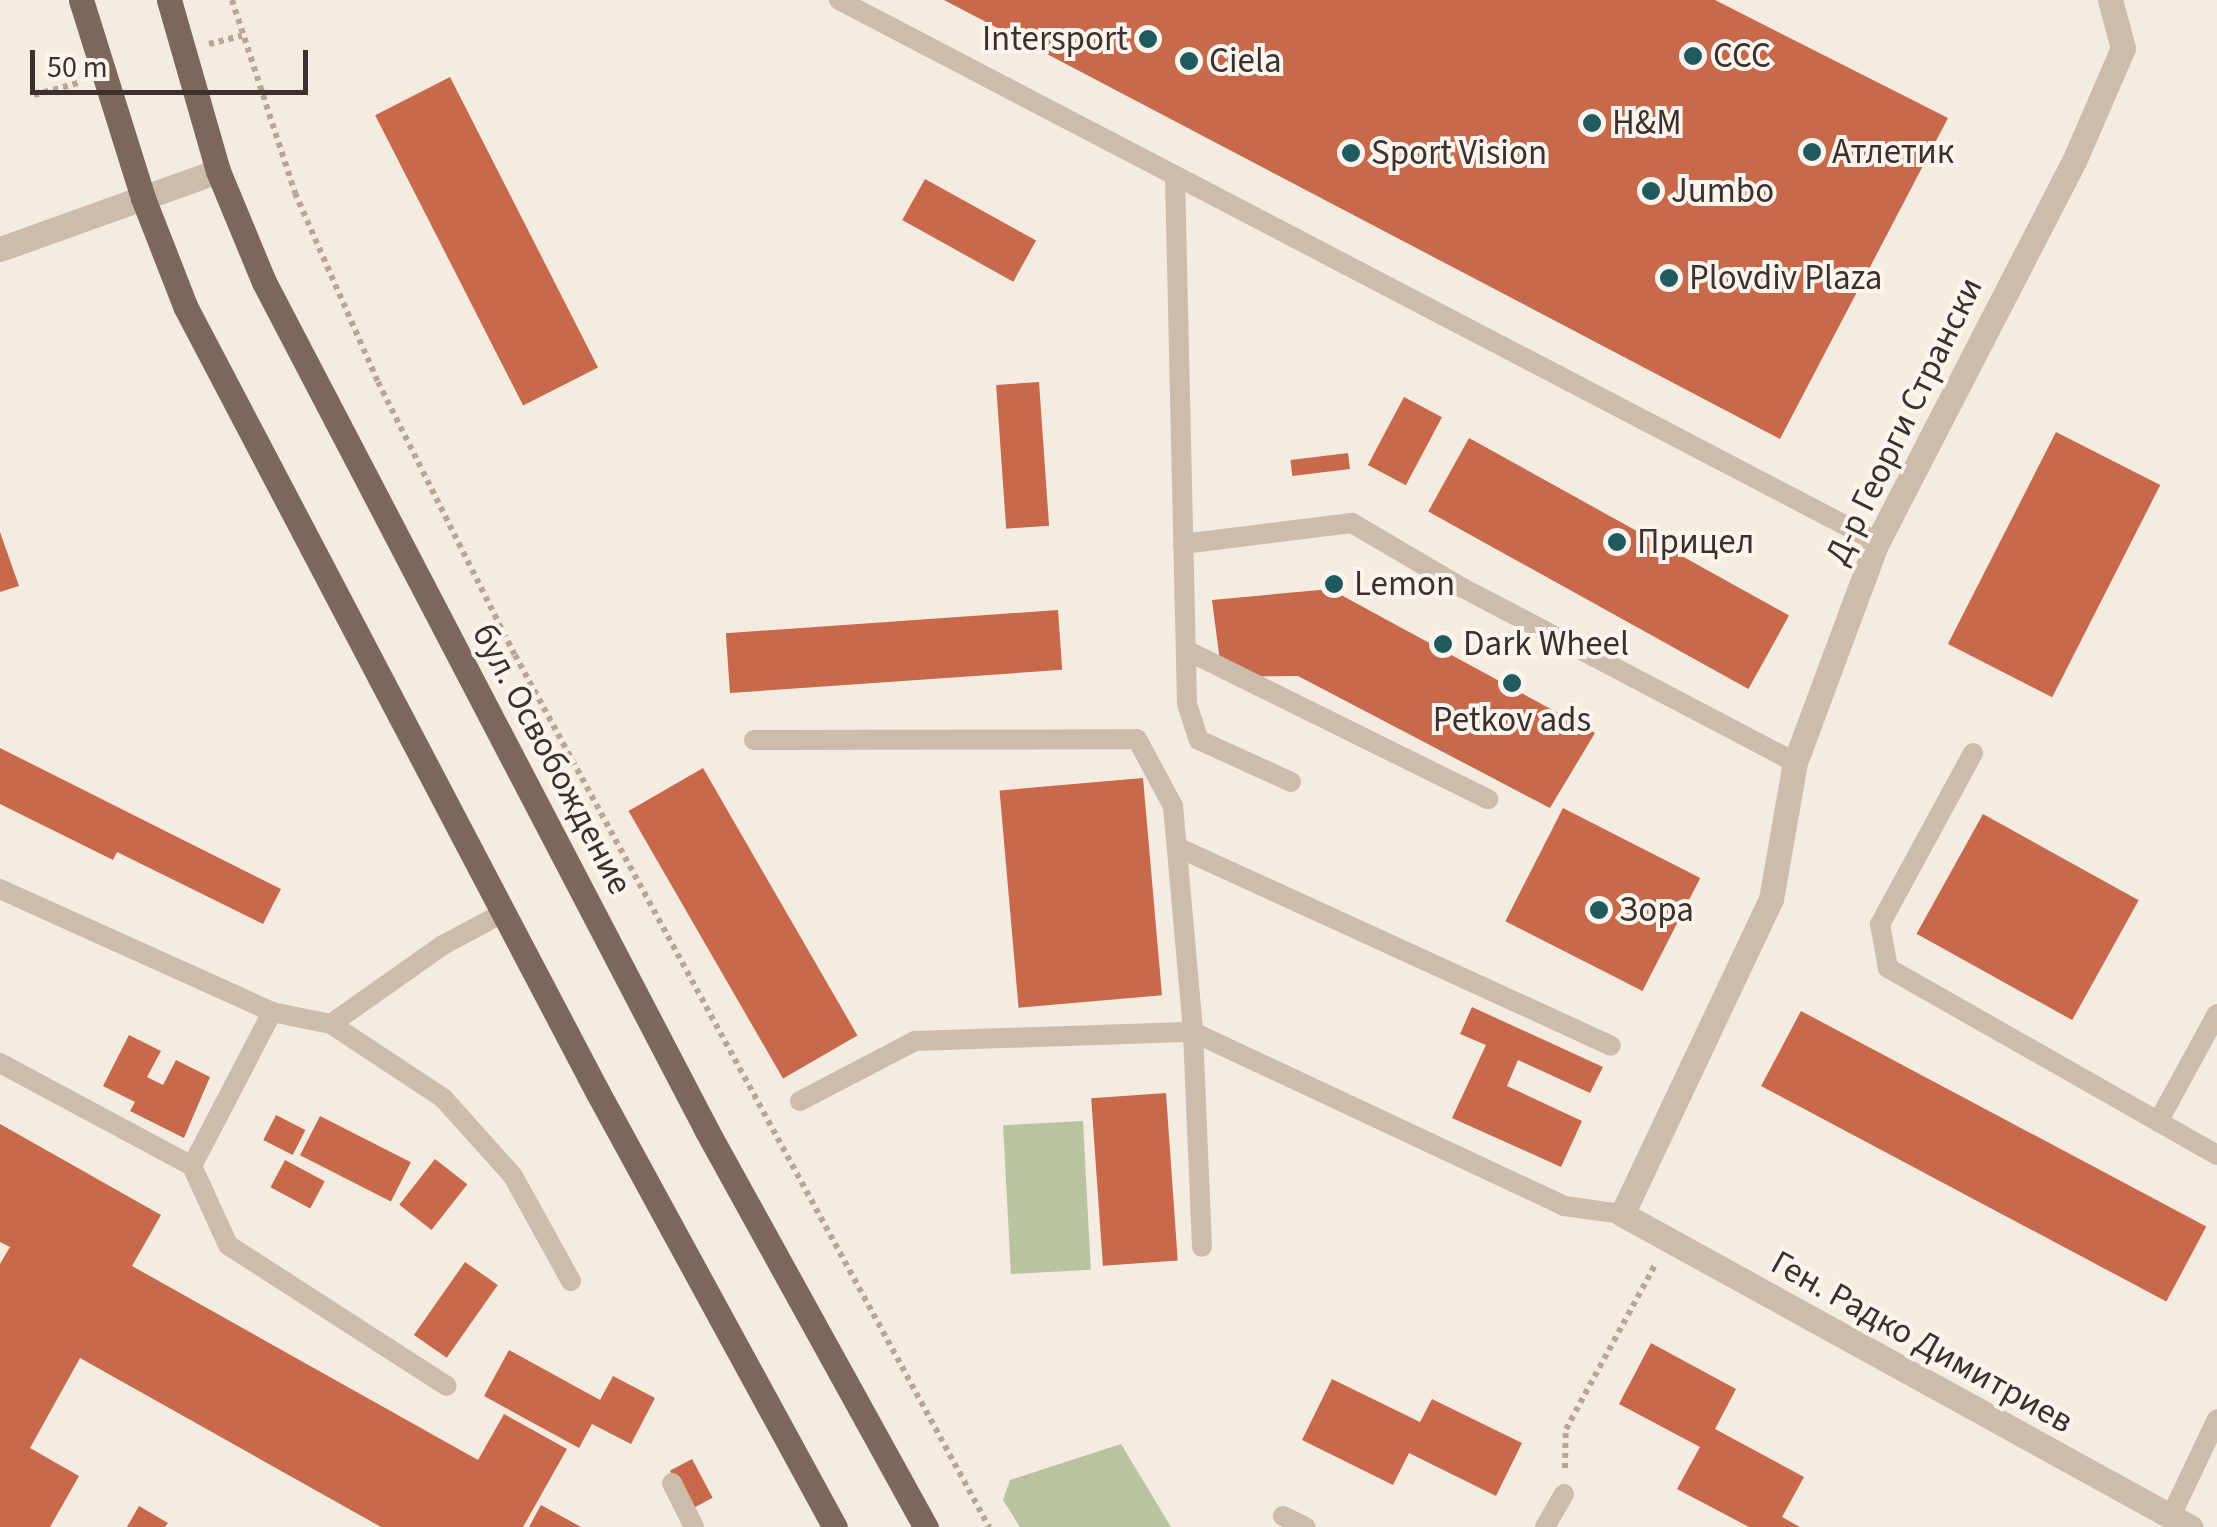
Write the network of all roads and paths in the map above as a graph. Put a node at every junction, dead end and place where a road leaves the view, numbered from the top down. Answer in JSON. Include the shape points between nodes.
{"nodes":[{"id":1,"x":81,"y":0,"type":"edge"},
{"id":2,"x":168,"y":0,"type":"edge"},
{"id":3,"x":232,"y":0,"type":"edge"},
{"id":4,"x":839,"y":0,"type":"edge"},
{"id":5,"x":2110,"y":0,"type":"edge"},
{"id":6,"x":242,"y":36,"type":"junction"},
{"id":7,"x":182,"y":50,"type":"junction"},
{"id":8,"x":104,"y":75,"type":"junction"},
{"id":9,"x":34,"y":95,"type":"dead end"},
{"id":10,"x":218,"y":171,"type":"junction"},
{"id":11,"x":1175,"y":176,"type":"junction"},
{"id":12,"x":143,"y":198,"type":"junction"},
{"id":13,"x":0,"y":249,"type":"edge"},
{"id":14,"x":1877,"y":542,"type":"junction"},
{"id":15,"x":1183,"y":544,"type":"junction"},
{"id":16,"x":1186,"y":650,"type":"junction"},
{"id":17,"x":754,"y":740,"type":"dead end"},
{"id":18,"x":1973,"y":752,"type":"dead end"},
{"id":19,"x":1795,"y":762,"type":"junction"},
{"id":20,"x":1290,"y":782,"type":"dead end"},
{"id":21,"x":1488,"y":799,"type":"dead end"},
{"id":22,"x":1177,"y":847,"type":"junction"},
{"id":23,"x":0,"y":889,"type":"edge"},
{"id":24,"x":503,"y":913,"type":"junction"},
{"id":25,"x":272,"y":1012,"type":"junction"},
{"id":26,"x":2217,"y":1014,"type":"edge"},
{"id":27,"x":332,"y":1024,"type":"junction"},
{"id":28,"x":1193,"y":1032,"type":"junction"},
{"id":29,"x":1611,"y":1046,"type":"dead end"},
{"id":30,"x":0,"y":1063,"type":"edge"},
{"id":31,"x":800,"y":1101,"type":"dead end"},
{"id":32,"x":2158,"y":1122,"type":"junction"},
{"id":33,"x":2217,"y":1155,"type":"edge"},
{"id":34,"x":192,"y":1166,"type":"junction"},
{"id":35,"x":1622,"y":1214,"type":"junction"},
{"id":36,"x":1668,"y":1241,"type":"junction"},
{"id":37,"x":1202,"y":1247,"type":"dead end"},
{"id":38,"x":571,"y":1282,"type":"dead end"},
{"id":39,"x":448,"y":1386,"type":"dead end"},
{"id":40,"x":2217,"y":1419,"type":"edge"},
{"id":41,"x":672,"y":1483,"type":"dead end"},
{"id":42,"x":1564,"y":1494,"type":"joint"},
{"id":43,"x":1283,"y":1516,"type":"dead end"},
{"id":44,"x":2180,"y":1522,"type":"edge"},
{"id":45,"x":694,"y":1527,"type":"edge"},
{"id":46,"x":836,"y":1527,"type":"edge"},
{"id":47,"x":926,"y":1527,"type":"edge"},
{"id":48,"x":989,"y":1527,"type":"edge"},
{"id":49,"x":1306,"y":1527,"type":"edge"},
{"id":50,"x":1545,"y":1527,"type":"edge"}],
"edges":[{"from":1,"to":8,"type":"main road"},
{"from":2,"to":7,"type":"main road","name":"бул. Освобождение"},
{"from":3,"to":6,"type":"path"},
{"from":4,"to":11,"type":"lane"},
{"from":5,"to":14,"type":"street","name":"Д-р Георги Странски","via":[[2123,48],[2074,161]]},
{"from":6,"to":7,"type":"path"},
{"from":6,"to":48,"type":"path","via":[[295,193],[378,382],[516,655]]},
{"from":7,"to":10,"type":"main road","name":"бул. Освобождение"},
{"from":8,"to":9,"type":"path"},
{"from":8,"to":12,"type":"main road"},
{"from":10,"to":12,"type":"street"},
{"from":10,"to":47,"type":"main road","name":"бул. Освобождение","via":[[264,282],[707,1131]]},
{"from":11,"to":14,"type":"lane"},
{"from":11,"to":15,"type":"lane"},
{"from":12,"to":13,"type":"street"},
{"from":12,"to":24,"type":"main road","via":[[185,306]]},
{"from":14,"to":19,"type":"street","name":"Д-р Георги Странски"},
{"from":15,"to":16,"type":"lane"},
{"from":15,"to":19,"type":"lane","via":[[1352,523]]},
{"from":16,"to":20,"type":"lane","via":[[1188,704],[1199,740]]},
{"from":16,"to":21,"type":"lane"},
{"from":17,"to":22,"type":"lane","via":[[1136,739],[1173,806]]},
{"from":18,"to":32,"type":"lane","via":[[1880,924],[1888,968]]},
{"from":19,"to":35,"type":"street","name":"Д-р Георги Странски","via":[[1771,898]]},
{"from":22,"to":28,"type":"lane"},
{"from":22,"to":29,"type":"lane"},
{"from":23,"to":25,"type":"lane"},
{"from":24,"to":27,"type":"lane","via":[[443,945]]},
{"from":24,"to":46,"type":"main road"},
{"from":25,"to":27,"type":"lane"},
{"from":25,"to":34,"type":"lane"},
{"from":26,"to":32,"type":"lane"},
{"from":27,"to":38,"type":"lane","via":[[443,1098],[513,1176]]},
{"from":28,"to":31,"type":"lane","via":[[915,1041]]},
{"from":28,"to":35,"type":"lane","via":[[1564,1206]]},
{"from":28,"to":37,"type":"lane"},
{"from":30,"to":34,"type":"lane"},
{"from":32,"to":33,"type":"lane"},
{"from":34,"to":39,"type":"lane","via":[[228,1245]]},
{"from":35,"to":36,"type":"street","name":"Ген. Радко Димитриев"},
{"from":36,"to":42,"type":"path","via":[[1566,1429]]},
{"from":36,"to":44,"type":"street","name":"Ген. Радко Димитриев"},
{"from":40,"to":44,"type":"lane"},
{"from":41,"to":45,"type":"lane"},
{"from":42,"to":50,"type":"lane"},
{"from":43,"to":49,"type":"lane"}]}
